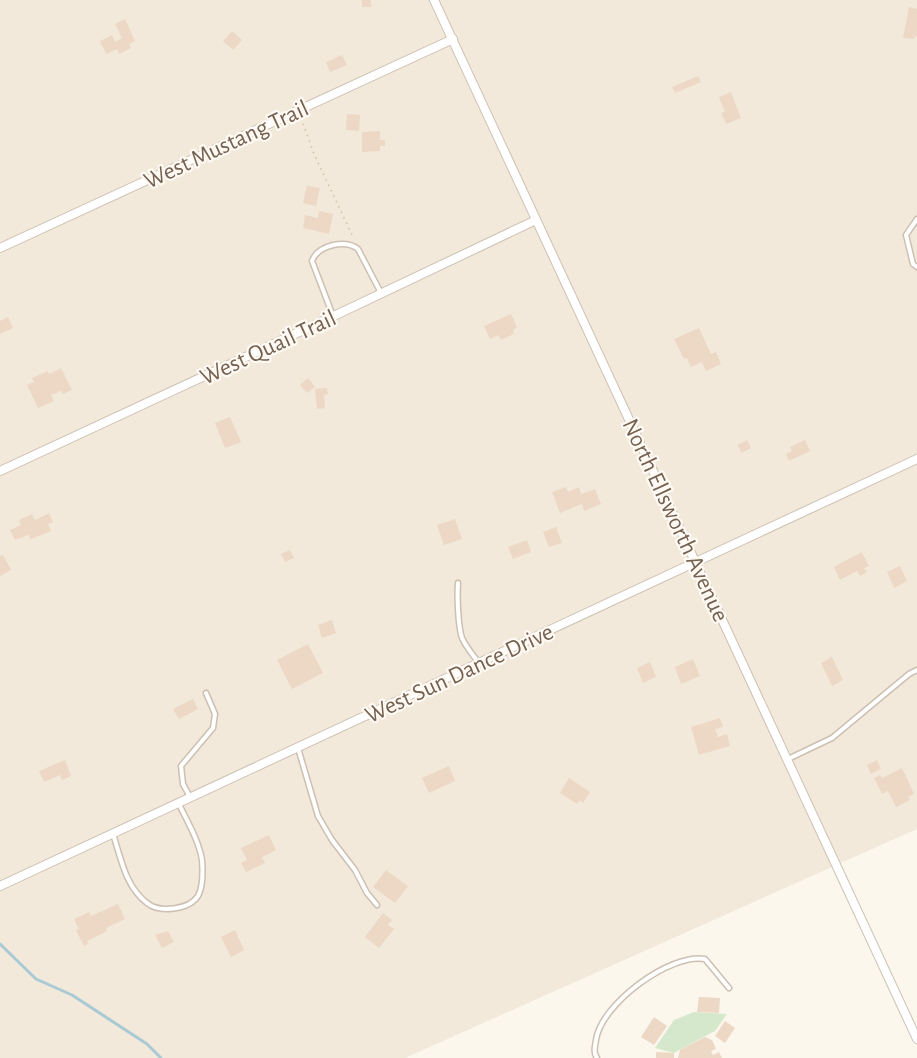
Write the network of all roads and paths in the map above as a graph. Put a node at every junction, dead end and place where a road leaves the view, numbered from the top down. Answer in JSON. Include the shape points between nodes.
{"nodes":[{"id":1,"x":434,"y":0,"type":"edge"},
{"id":2,"x":453,"y":39,"type":"junction"},
{"id":3,"x":298,"y":111,"type":"junction"},
{"id":4,"x":917,"y":219,"type":"edge"},
{"id":5,"x":536,"y":220,"type":"junction"},
{"id":6,"x":0,"y":248,"type":"edge"},
{"id":7,"x":358,"y":249,"type":"junction"},
{"id":8,"x":917,"y":267,"type":"edge"},
{"id":9,"x":382,"y":294,"type":"junction"},
{"id":10,"x":334,"y":316,"type":"junction"},
{"id":11,"x":917,"y":459,"type":"edge"},
{"id":12,"x":0,"y":471,"type":"edge"},
{"id":13,"x":696,"y":562,"type":"junction"},
{"id":14,"x":458,"y":584,"type":"dead end"},
{"id":15,"x":479,"y":663,"type":"junction"},
{"id":16,"x":917,"y":670,"type":"edge"},
{"id":17,"x":206,"y":693,"type":"dead end"},
{"id":18,"x":298,"y":748,"type":"junction"},
{"id":19,"x":787,"y":760,"type":"junction"},
{"id":20,"x":190,"y":798,"type":"junction"},
{"id":21,"x":179,"y":803,"type":"junction"},
{"id":22,"x":113,"y":834,"type":"junction"},
{"id":23,"x":0,"y":886,"type":"edge"},
{"id":24,"x":377,"y":905,"type":"dead end"},
{"id":25,"x":729,"y":988,"type":"dead end"},
{"id":26,"x":917,"y":1039,"type":"edge"},
{"id":27,"x":597,"y":1058,"type":"edge"}],
"edges":[{"from":1,"to":2,"type":"street","name":"North Ellsworth Avenue"},
{"from":2,"to":3,"type":"street","name":"West Mustang Trail"},
{"from":2,"to":5,"type":"street","name":"North Ellsworth Avenue"},
{"from":3,"to":6,"type":"street","name":"West Mustang Trail"},
{"from":3,"to":7,"type":"path"},
{"from":4,"to":8,"type":"lane","via":[[906,235]]},
{"from":5,"to":9,"type":"street","name":"West Quail Trail"},
{"from":5,"to":13,"type":"street","name":"North Ellsworth Avenue"},
{"from":7,"to":9,"type":"lane"},
{"from":7,"to":10,"type":"lane","via":[[338,244],[322,249],[312,261]]},
{"from":9,"to":10,"type":"street","name":"West Quail Trail"},
{"from":10,"to":12,"type":"street","name":"West Quail Trail"},
{"from":11,"to":13,"type":"street","name":"West Sun Dance Drive"},
{"from":13,"to":15,"type":"street","name":"West Sun Dance Drive"},
{"from":13,"to":19,"type":"street","name":"North Ellsworth Avenue"},
{"from":14,"to":15,"type":"lane","via":[[461,635]]},
{"from":15,"to":18,"type":"street","name":"West Sun Dance Drive"},
{"from":16,"to":19,"type":"lane","via":[[832,738]]},
{"from":17,"to":20,"type":"lane","via":[[215,714],[213,728],[181,766]]},
{"from":18,"to":20,"type":"street","name":"West Sun Dance Drive"},
{"from":18,"to":24,"type":"lane","via":[[318,816]]},
{"from":19,"to":26,"type":"street","name":"North Ellsworth Avenue"},
{"from":20,"to":21,"type":"street","name":"West Sun Dance Drive"},
{"from":21,"to":22,"type":"street","name":"West Sun Dance Drive"},
{"from":21,"to":22,"type":"lane","via":[[202,859],[202,881],[194,900],[160,909],[147,904],[130,884]]},
{"from":22,"to":23,"type":"street","name":"West Sun Dance Drive"},
{"from":25,"to":27,"type":"lane","via":[[705,959],[696,957],[661,971],[630,990],[612,1007],[597,1031]]}]}
